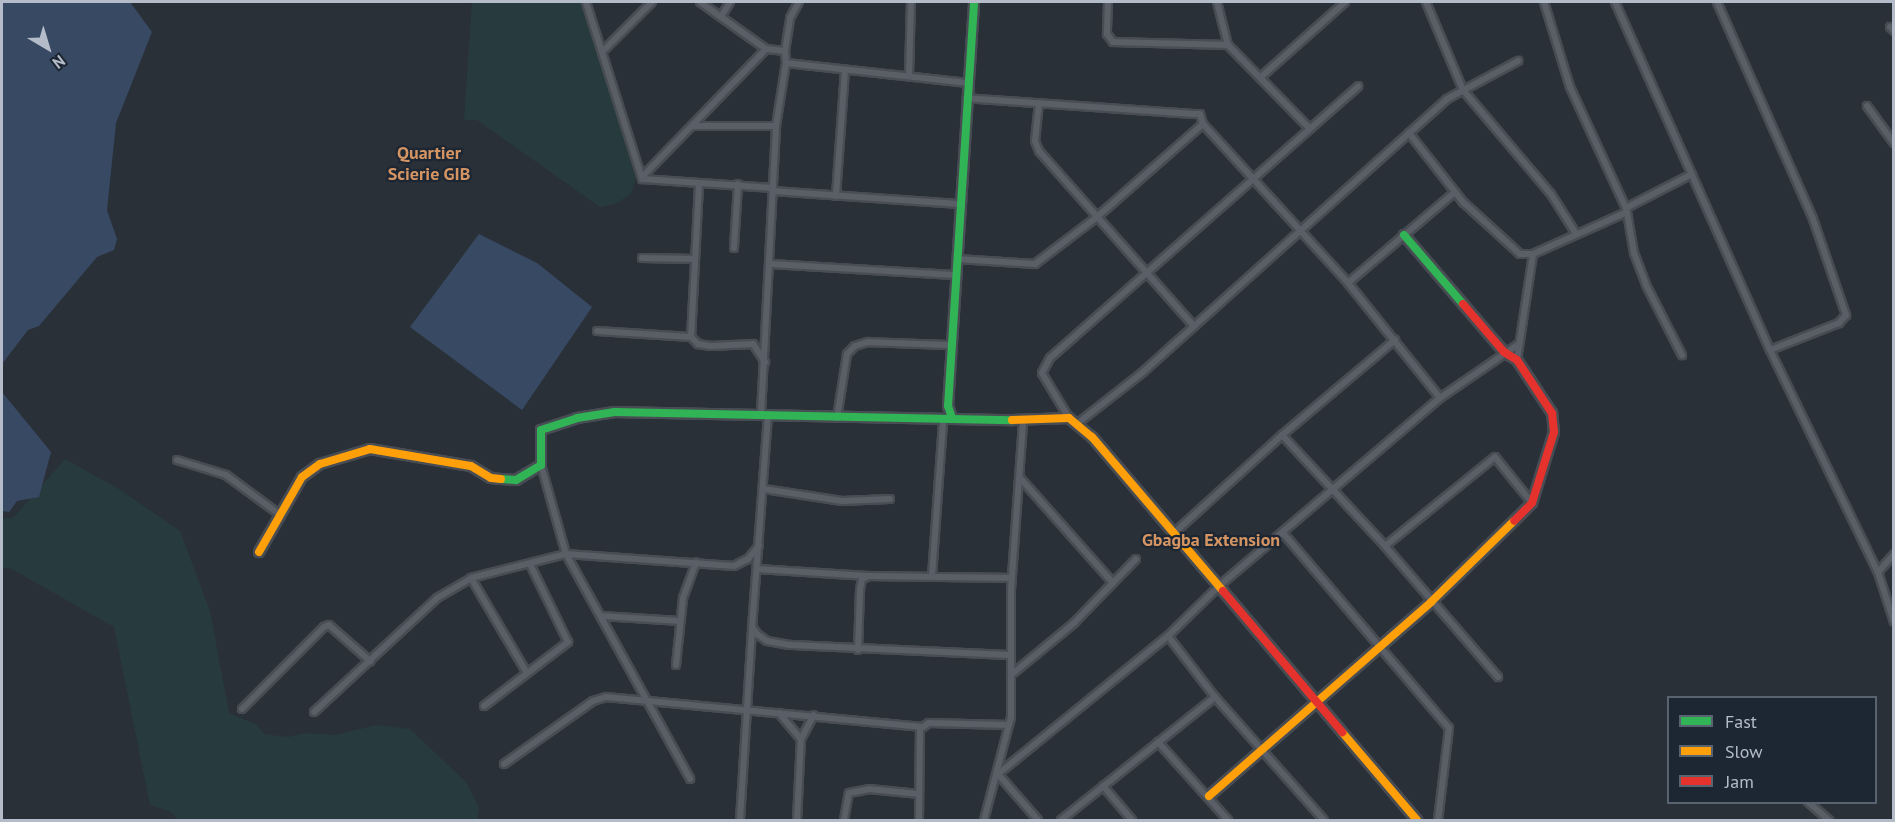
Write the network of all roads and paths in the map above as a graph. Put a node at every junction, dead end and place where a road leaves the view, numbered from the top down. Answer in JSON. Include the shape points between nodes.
{"nodes":[{"id":1,"x":586,"y":2,"type":"edge"},
{"id":2,"x":652,"y":2,"type":"edge"},
{"id":3,"x":700,"y":2,"type":"edge"},
{"id":4,"x":730,"y":2,"type":"edge"},
{"id":5,"x":799,"y":2,"type":"edge"},
{"id":6,"x":910,"y":2,"type":"edge"},
{"id":7,"x":974,"y":2,"type":"edge"},
{"id":8,"x":1108,"y":2,"type":"edge"},
{"id":9,"x":1218,"y":2,"type":"edge"},
{"id":10,"x":1345,"y":2,"type":"edge"},
{"id":11,"x":1426,"y":2,"type":"edge"},
{"id":12,"x":1544,"y":2,"type":"edge"},
{"id":13,"x":1615,"y":2,"type":"edge"},
{"id":14,"x":1717,"y":2,"type":"edge"},
{"id":15,"x":722,"y":15,"type":"junction"},
{"id":16,"x":1228,"y":45,"type":"junction"},
{"id":17,"x":766,"y":48,"type":"junction"},
{"id":18,"x":603,"y":51,"type":"junction"},
{"id":19,"x":784,"y":51,"type":"junction"},
{"id":20,"x":1518,"y":61,"type":"dead end"},
{"id":21,"x":786,"y":63,"type":"junction"},
{"id":22,"x":845,"y":70,"type":"junction"},
{"id":23,"x":909,"y":76,"type":"junction"},
{"id":24,"x":1262,"y":76,"type":"junction"},
{"id":25,"x":968,"y":83,"type":"junction"},
{"id":26,"x":1358,"y":86,"type":"dead end"},
{"id":27,"x":1462,"y":90,"type":"junction"},
{"id":28,"x":967,"y":98,"type":"junction"},
{"id":29,"x":1039,"y":103,"type":"junction"},
{"id":30,"x":1867,"y":106,"type":"dead end"},
{"id":31,"x":1203,"y":124,"type":"junction"},
{"id":32,"x":692,"y":126,"type":"junction"},
{"id":33,"x":776,"y":126,"type":"junction"},
{"id":34,"x":1308,"y":127,"type":"junction"},
{"id":35,"x":1409,"y":133,"type":"junction"},
{"id":36,"x":1893,"y":143,"type":"edge"},
{"id":37,"x":1692,"y":174,"type":"junction"},
{"id":38,"x":642,"y":176,"type":"junction"},
{"id":39,"x":1253,"y":177,"type":"junction"},
{"id":40,"x":738,"y":184,"type":"junction"},
{"id":41,"x":699,"y":185,"type":"junction"},
{"id":42,"x":772,"y":189,"type":"junction"},
{"id":43,"x":1455,"y":192,"type":"junction"},
{"id":44,"x":836,"y":196,"type":"junction"},
{"id":45,"x":960,"y":204,"type":"junction"},
{"id":46,"x":1626,"y":210,"type":"junction"},
{"id":47,"x":1097,"y":217,"type":"junction"},
{"id":48,"x":1300,"y":227,"type":"junction"},
{"id":49,"x":1575,"y":232,"type":"junction"},
{"id":50,"x":1404,"y":235,"type":"junction"},
{"id":51,"x":734,"y":248,"type":"dead end"},
{"id":52,"x":1533,"y":254,"type":"junction"},
{"id":53,"x":642,"y":258,"type":"dead end"},
{"id":54,"x":957,"y":258,"type":"junction"},
{"id":55,"x":695,"y":259,"type":"junction"},
{"id":56,"x":771,"y":264,"type":"junction"},
{"id":57,"x":1147,"y":270,"type":"junction"},
{"id":58,"x":955,"y":275,"type":"junction"},
{"id":59,"x":1348,"y":283,"type":"junction"},
{"id":60,"x":1194,"y":326,"type":"junction"},
{"id":61,"x":597,"y":331,"type":"dead end"},
{"id":62,"x":691,"y":337,"type":"junction"},
{"id":63,"x":1395,"y":340,"type":"junction"},
{"id":64,"x":1519,"y":344,"type":"junction"},
{"id":65,"x":951,"y":345,"type":"junction"},
{"id":66,"x":1770,"y":350,"type":"junction"},
{"id":67,"x":1504,"y":352,"type":"junction"},
{"id":68,"x":1682,"y":355,"type":"dead end"},
{"id":69,"x":1516,"y":360,"type":"junction"},
{"id":70,"x":765,"y":365,"type":"junction"},
{"id":71,"x":1440,"y":398,"type":"junction"},
{"id":72,"x":764,"y":414,"type":"junction"},
{"id":73,"x":837,"y":418,"type":"junction"},
{"id":74,"x":1069,"y":418,"type":"junction"},
{"id":75,"x":947,"y":420,"type":"junction"},
{"id":76,"x":1023,"y":421,"type":"junction"},
{"id":77,"x":1078,"y":423,"type":"junction"},
{"id":78,"x":1282,"y":435,"type":"junction"},
{"id":79,"x":177,"y":460,"type":"dead end"},
{"id":80,"x":541,"y":465,"type":"junction"},
{"id":81,"x":1021,"y":479,"type":"junction"},
{"id":82,"x":764,"y":489,"type":"junction"},
{"id":83,"x":1334,"y":490,"type":"junction"},
{"id":84,"x":890,"y":499,"type":"dead end"},
{"id":85,"x":1532,"y":503,"type":"junction"},
{"id":86,"x":279,"y":514,"type":"junction"},
{"id":87,"x":1174,"y":533,"type":"junction"},
{"id":88,"x":1283,"y":534,"type":"junction"},
{"id":89,"x":759,"y":546,"type":"junction"},
{"id":90,"x":1385,"y":546,"type":"junction"},
{"id":91,"x":259,"y":552,"type":"dead end"},
{"id":92,"x":566,"y":554,"type":"junction"},
{"id":93,"x":1893,"y":554,"type":"edge"},
{"id":94,"x":1136,"y":559,"type":"dead end"},
{"id":95,"x":696,"y":562,"type":"junction"},
{"id":96,"x":530,"y":564,"type":"junction"},
{"id":97,"x":757,"y":569,"type":"junction"},
{"id":98,"x":1878,"y":572,"type":"junction"},
{"id":99,"x":868,"y":576,"type":"junction"},
{"id":100,"x":932,"y":576,"type":"junction"},
{"id":101,"x":471,"y":578,"type":"junction"},
{"id":102,"x":1012,"y":578,"type":"junction"},
{"id":103,"x":1112,"y":582,"type":"junction"},
{"id":104,"x":1219,"y":586,"type":"junction"},
{"id":105,"x":1431,"y":602,"type":"junction"},
{"id":106,"x":601,"y":616,"type":"junction"},
{"id":107,"x":680,"y":621,"type":"junction"},
{"id":108,"x":1893,"y":622,"type":"edge"},
{"id":109,"x":752,"y":627,"type":"junction"},
{"id":110,"x":1168,"y":636,"type":"junction"},
{"id":111,"x":1382,"y":646,"type":"junction"},
{"id":112,"x":858,"y":650,"type":"junction"},
{"id":113,"x":1011,"y":656,"type":"junction"},
{"id":114,"x":370,"y":661,"type":"junction"},
{"id":115,"x":676,"y":665,"type":"dead end"},
{"id":116,"x":528,"y":674,"type":"junction"},
{"id":117,"x":1011,"y":675,"type":"junction"},
{"id":118,"x":1498,"y":677,"type":"dead end"},
{"id":119,"x":1215,"y":697,"type":"junction"},
{"id":120,"x":645,"y":700,"type":"junction"},
{"id":121,"x":1319,"y":701,"type":"junction"},
{"id":122,"x":484,"y":706,"type":"dead end"},
{"id":123,"x":242,"y":709,"type":"dead end"},
{"id":124,"x":749,"y":711,"type":"junction"},
{"id":125,"x":314,"y":712,"type":"dead end"},
{"id":126,"x":779,"y":713,"type":"junction"},
{"id":127,"x":814,"y":715,"type":"junction"},
{"id":128,"x":1009,"y":725,"type":"junction"},
{"id":129,"x":922,"y":727,"type":"junction"},
{"id":130,"x":801,"y":739,"type":"junction"},
{"id":131,"x":1158,"y":742,"type":"junction"},
{"id":132,"x":1261,"y":750,"type":"junction"},
{"id":133,"x":504,"y":764,"type":"dead end"},
{"id":134,"x":998,"y":774,"type":"junction"},
{"id":135,"x":690,"y":779,"type":"dead end"},
{"id":136,"x":1104,"y":786,"type":"junction"},
{"id":137,"x":919,"y":794,"type":"junction"},
{"id":138,"x":1209,"y":796,"type":"junction"},
{"id":139,"x":1810,"y":804,"type":"edge"},
{"id":140,"x":740,"y":820,"type":"edge"},
{"id":141,"x":797,"y":820,"type":"edge"},
{"id":142,"x":844,"y":820,"type":"edge"},
{"id":143,"x":919,"y":820,"type":"edge"},
{"id":144,"x":984,"y":820,"type":"edge"},
{"id":145,"x":1038,"y":820,"type":"edge"},
{"id":146,"x":1061,"y":820,"type":"edge"},
{"id":147,"x":1132,"y":820,"type":"edge"},
{"id":148,"x":1228,"y":820,"type":"edge"},
{"id":149,"x":1324,"y":820,"type":"edge"},
{"id":150,"x":1417,"y":820,"type":"edge"},
{"id":151,"x":1438,"y":820,"type":"edge"},
{"id":152,"x":1828,"y":820,"type":"edge"}],
"edges":[{"from":1,"to":18,"type":"street"},
{"from":2,"to":18,"type":"street"},
{"from":3,"to":15,"type":"street"},
{"from":4,"to":15,"type":"street"},
{"from":5,"to":19,"type":"street","via":[[790,18]]},
{"from":6,"to":23,"type":"street"},
{"from":7,"to":25,"type":"street"},
{"from":8,"to":16,"type":"street","via":[[1107,34],[1113,42]]},
{"from":9,"to":16,"type":"street"},
{"from":10,"to":24,"type":"street"},
{"from":11,"to":27,"type":"street"},
{"from":12,"to":46,"type":"street","via":[[1570,87]]},
{"from":13,"to":37,"type":"street"},
{"from":14,"to":66,"type":"street","via":[[1773,122],[1846,315],[1839,323]]},
{"from":15,"to":17,"type":"street"},
{"from":16,"to":24,"type":"street"},
{"from":17,"to":19,"type":"street"},
{"from":17,"to":32,"type":"street"},
{"from":18,"to":38,"type":"street","via":[[633,161]]},
{"from":19,"to":21,"type":"street"},
{"from":20,"to":27,"type":"street"},
{"from":21,"to":22,"type":"street"},
{"from":21,"to":33,"type":"street"},
{"from":22,"to":23,"type":"street"},
{"from":22,"to":44,"type":"street"},
{"from":23,"to":25,"type":"street"},
{"from":24,"to":34,"type":"street"},
{"from":25,"to":28,"type":"street"},
{"from":26,"to":34,"type":"street"},
{"from":27,"to":35,"type":"street"},
{"from":27,"to":49,"type":"street","via":[[1551,194]]},
{"from":28,"to":29,"type":"street"},
{"from":28,"to":45,"type":"street"},
{"from":29,"to":31,"type":"street","via":[[1200,114]]},
{"from":29,"to":47,"type":"street","via":[[1035,141],[1039,151]]},
{"from":30,"to":36,"type":"street"},
{"from":31,"to":39,"type":"street"},
{"from":31,"to":47,"type":"street"},
{"from":32,"to":33,"type":"street"},
{"from":32,"to":38,"type":"street"},
{"from":33,"to":42,"type":"street"},
{"from":34,"to":39,"type":"street"},
{"from":35,"to":43,"type":"street"},
{"from":35,"to":48,"type":"street"},
{"from":37,"to":46,"type":"street"},
{"from":37,"to":66,"type":"street"},
{"from":38,"to":41,"type":"street"},
{"from":39,"to":48,"type":"street"},
{"from":39,"to":57,"type":"street"},
{"from":40,"to":41,"type":"street"},
{"from":40,"to":42,"type":"street"},
{"from":40,"to":51,"type":"street"},
{"from":41,"to":55,"type":"street"},
{"from":42,"to":44,"type":"street"},
{"from":42,"to":56,"type":"street"},
{"from":43,"to":50,"type":"street"},
{"from":43,"to":52,"type":"street","via":[[1516,252]]},
{"from":44,"to":45,"type":"street"},
{"from":45,"to":54,"type":"street"},
{"from":46,"to":49,"type":"street"},
{"from":46,"to":68,"type":"street","via":[[1634,253],[1646,285]]},
{"from":47,"to":54,"type":"street","via":[[1035,264]]},
{"from":47,"to":57,"type":"street"},
{"from":48,"to":59,"type":"street"},
{"from":48,"to":60,"type":"street"},
{"from":49,"to":52,"type":"street"},
{"from":50,"to":59,"type":"street"},
{"from":50,"to":67,"type":"street"},
{"from":52,"to":64,"type":"street"},
{"from":53,"to":55,"type":"street"},
{"from":54,"to":58,"type":"street"},
{"from":55,"to":62,"type":"street"},
{"from":56,"to":58,"type":"street"},
{"from":56,"to":70,"type":"street"},
{"from":57,"to":60,"type":"street"},
{"from":57,"to":74,"type":"street","via":[[1041,369]]},
{"from":58,"to":65,"type":"street"},
{"from":59,"to":63,"type":"street"},
{"from":60,"to":77,"type":"street"},
{"from":61,"to":62,"type":"street"},
{"from":62,"to":70,"type":"street","via":[[698,344],[711,346],[753,344]]},
{"from":63,"to":71,"type":"street"},
{"from":63,"to":78,"type":"street"},
{"from":64,"to":67,"type":"street"},
{"from":64,"to":69,"type":"street"},
{"from":65,"to":73,"type":"street","via":[[868,342],[855,346],[847,354]]},
{"from":65,"to":75,"type":"street"},
{"from":66,"to":98,"type":"street"},
{"from":67,"to":69,"type":"street"},
{"from":67,"to":71,"type":"street"},
{"from":69,"to":85,"type":"street","via":[[1554,424]]},
{"from":70,"to":72,"type":"street"},
{"from":71,"to":83,"type":"street"},
{"from":72,"to":73,"type":"street"},
{"from":72,"to":80,"type":"street","via":[[615,412],[577,418],[541,430]]},
{"from":72,"to":82,"type":"street"},
{"from":73,"to":75,"type":"street"},
{"from":74,"to":76,"type":"street"},
{"from":74,"to":77,"type":"street"},
{"from":75,"to":76,"type":"street"},
{"from":75,"to":100,"type":"street"},
{"from":76,"to":81,"type":"street"},
{"from":77,"to":87,"type":"street"},
{"from":78,"to":83,"type":"street"},
{"from":78,"to":87,"type":"street"},
{"from":79,"to":86,"type":"street","via":[[226,476]]},
{"from":80,"to":86,"type":"street","via":[[516,480],[491,478],[471,466],[370,449],[320,465],[302,477]]},
{"from":80,"to":92,"type":"street"},
{"from":81,"to":102,"type":"street"},
{"from":81,"to":103,"type":"street"},
{"from":82,"to":84,"type":"street","via":[[842,501]]},
{"from":82,"to":89,"type":"street"},
{"from":83,"to":88,"type":"street"},
{"from":83,"to":90,"type":"street"},
{"from":85,"to":90,"type":"street","via":[[1495,457]]},
{"from":85,"to":105,"type":"street"},
{"from":86,"to":91,"type":"street"},
{"from":87,"to":104,"type":"street"},
{"from":88,"to":104,"type":"street"},
{"from":88,"to":111,"type":"street"},
{"from":89,"to":95,"type":"street","via":[[748,559],[734,566]]},
{"from":89,"to":97,"type":"street"},
{"from":90,"to":105,"type":"street"},
{"from":92,"to":95,"type":"street"},
{"from":92,"to":96,"type":"street"},
{"from":92,"to":106,"type":"street"},
{"from":93,"to":98,"type":"street"},
{"from":94,"to":103,"type":"street"},
{"from":95,"to":107,"type":"street"},
{"from":96,"to":101,"type":"street"},
{"from":96,"to":116,"type":"street","via":[[568,642]]},
{"from":97,"to":99,"type":"street"},
{"from":97,"to":109,"type":"street"},
{"from":98,"to":108,"type":"street"},
{"from":99,"to":100,"type":"street"},
{"from":99,"to":112,"type":"street","via":[[862,579],[860,590]]},
{"from":100,"to":102,"type":"street"},
{"from":101,"to":114,"type":"street","via":[[437,598]]},
{"from":101,"to":116,"type":"street"},
{"from":102,"to":113,"type":"street"},
{"from":103,"to":117,"type":"street","via":[[1074,623]]},
{"from":104,"to":110,"type":"street"},
{"from":104,"to":121,"type":"street"},
{"from":105,"to":111,"type":"street"},
{"from":105,"to":118,"type":"street"},
{"from":106,"to":107,"type":"street"},
{"from":106,"to":120,"type":"street"},
{"from":107,"to":115,"type":"street"},
{"from":109,"to":112,"type":"street","via":[[767,641]]},
{"from":109,"to":124,"type":"street"},
{"from":110,"to":119,"type":"street"},
{"from":110,"to":134,"type":"street"},
{"from":111,"to":121,"type":"street"},
{"from":111,"to":151,"type":"street","via":[[1449,728]]},
{"from":112,"to":113,"type":"street"},
{"from":113,"to":117,"type":"street"},
{"from":114,"to":123,"type":"street","via":[[329,625]]},
{"from":114,"to":125,"type":"street"},
{"from":116,"to":122,"type":"street"},
{"from":117,"to":128,"type":"street"},
{"from":119,"to":131,"type":"street"},
{"from":119,"to":132,"type":"street"},
{"from":120,"to":124,"type":"street"},
{"from":120,"to":133,"type":"street","via":[[593,700]]},
{"from":120,"to":135,"type":"street"},
{"from":121,"to":132,"type":"street"},
{"from":121,"to":150,"type":"street"},
{"from":124,"to":126,"type":"street"},
{"from":124,"to":140,"type":"street"},
{"from":126,"to":127,"type":"street"},
{"from":126,"to":130,"type":"street"},
{"from":127,"to":129,"type":"street"},
{"from":127,"to":130,"type":"street"},
{"from":128,"to":129,"type":"street","via":[[929,723]]},
{"from":128,"to":134,"type":"street"},
{"from":129,"to":137,"type":"street"},
{"from":130,"to":141,"type":"street"},
{"from":131,"to":136,"type":"street"},
{"from":131,"to":138,"type":"street"},
{"from":132,"to":138,"type":"street"},
{"from":132,"to":149,"type":"street"},
{"from":134,"to":144,"type":"street"},
{"from":134,"to":145,"type":"street"},
{"from":136,"to":146,"type":"street"},
{"from":136,"to":147,"type":"street"},
{"from":137,"to":142,"type":"street","via":[[869,789],[849,793]]},
{"from":137,"to":143,"type":"street"},
{"from":138,"to":148,"type":"street"},
{"from":139,"to":152,"type":"street"}]}
